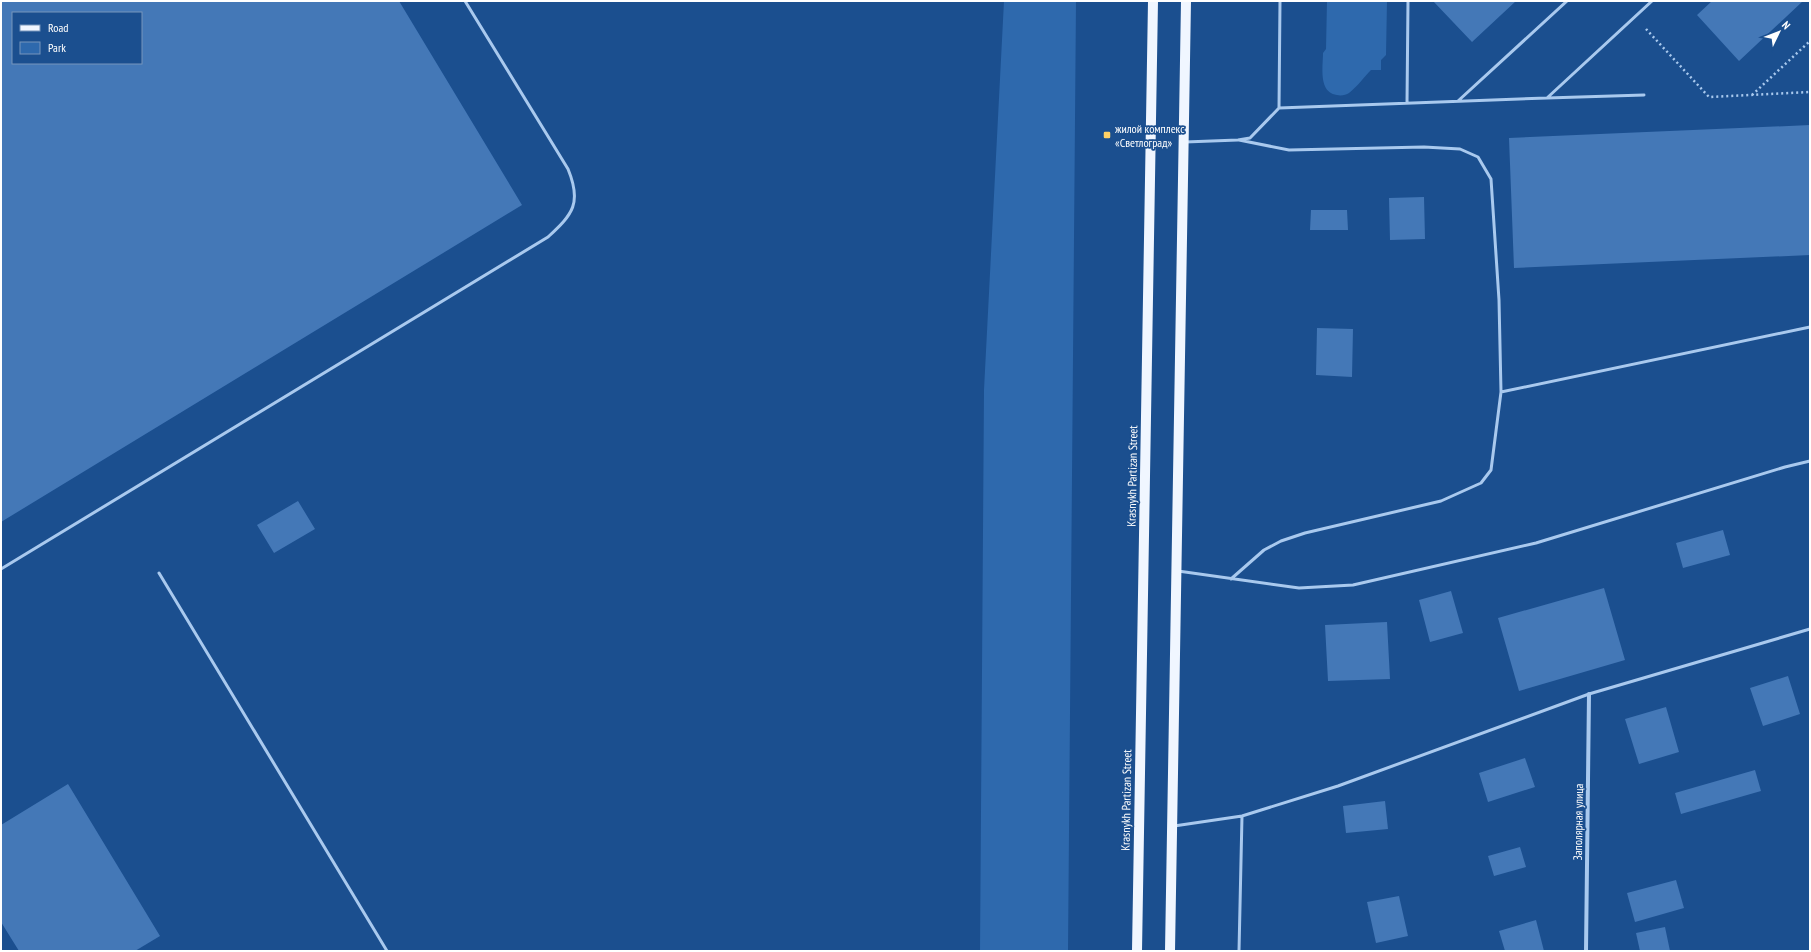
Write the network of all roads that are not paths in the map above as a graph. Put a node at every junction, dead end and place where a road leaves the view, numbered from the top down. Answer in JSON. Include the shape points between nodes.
{"nodes":[{"id":1,"x":465,"y":1,"type":"edge"},
{"id":2,"x":1153,"y":1,"type":"edge"},
{"id":3,"x":1186,"y":1,"type":"edge"},
{"id":4,"x":1280,"y":1,"type":"edge"},
{"id":5,"x":1408,"y":1,"type":"edge"},
{"id":6,"x":1566,"y":1,"type":"edge"},
{"id":7,"x":1652,"y":1,"type":"edge"},
{"id":8,"x":1644,"y":95,"type":"dead end"},
{"id":9,"x":1547,"y":98,"type":"junction"},
{"id":10,"x":1458,"y":102,"type":"junction"},
{"id":11,"x":1407,"y":103,"type":"junction"},
{"id":12,"x":1279,"y":108,"type":"junction"},
{"id":13,"x":1239,"y":140,"type":"junction"},
{"id":14,"x":1184,"y":142,"type":"junction"},
{"id":15,"x":1810,"y":327,"type":"edge"},
{"id":16,"x":1501,"y":392,"type":"junction"},
{"id":17,"x":1810,"y":461,"type":"edge"},
{"id":18,"x":1,"y":569,"type":"edge"},
{"id":19,"x":1177,"y":571,"type":"junction"},
{"id":20,"x":159,"y":572,"type":"dead end"},
{"id":21,"x":1231,"y":578,"type":"junction"},
{"id":22,"x":1810,"y":629,"type":"edge"},
{"id":23,"x":1589,"y":694,"type":"junction"},
{"id":24,"x":1242,"y":816,"type":"junction"},
{"id":25,"x":1172,"y":826,"type":"junction"},
{"id":26,"x":387,"y":951,"type":"edge"},
{"id":27,"x":1137,"y":951,"type":"edge"},
{"id":28,"x":1170,"y":951,"type":"edge"},
{"id":29,"x":1239,"y":951,"type":"edge"},
{"id":30,"x":1586,"y":951,"type":"edge"}],
"edges":[{"from":1,"to":18,"type":"lane","via":[[568,169],[574,184],[574,205],[564,223],[541,241]]},
{"from":2,"to":27,"type":"main road","name":"Krasnykh Partizan Street"},
{"from":3,"to":14,"type":"main road"},
{"from":4,"to":12,"type":"lane"},
{"from":5,"to":11,"type":"lane"},
{"from":6,"to":10,"type":"lane"},
{"from":7,"to":9,"type":"lane"},
{"from":8,"to":9,"type":"lane"},
{"from":9,"to":10,"type":"lane"},
{"from":10,"to":11,"type":"lane"},
{"from":11,"to":12,"type":"lane"},
{"from":12,"to":13,"type":"lane","via":[[1250,138]]},
{"from":13,"to":14,"type":"lane"},
{"from":13,"to":16,"type":"lane","via":[[1289,150],[1424,147],[1460,149],[1478,158],[1491,179],[1499,300]]},
{"from":14,"to":19,"type":"main road"},
{"from":15,"to":16,"type":"lane"},
{"from":16,"to":21,"type":"lane","via":[[1491,470],[1481,483],[1441,501],[1281,541],[1264,550]]},
{"from":17,"to":21,"type":"lane","via":[[1536,543],[1353,585],[1299,588]]},
{"from":19,"to":21,"type":"lane"},
{"from":19,"to":25,"type":"main road"},
{"from":20,"to":26,"type":"lane"},
{"from":22,"to":23,"type":"lane"},
{"from":23,"to":24,"type":"lane","via":[[1338,786]]},
{"from":23,"to":30,"type":"street","name":"Заполярная улица"},
{"from":24,"to":25,"type":"lane"},
{"from":24,"to":29,"type":"lane"},
{"from":25,"to":28,"type":"main road"}]}
